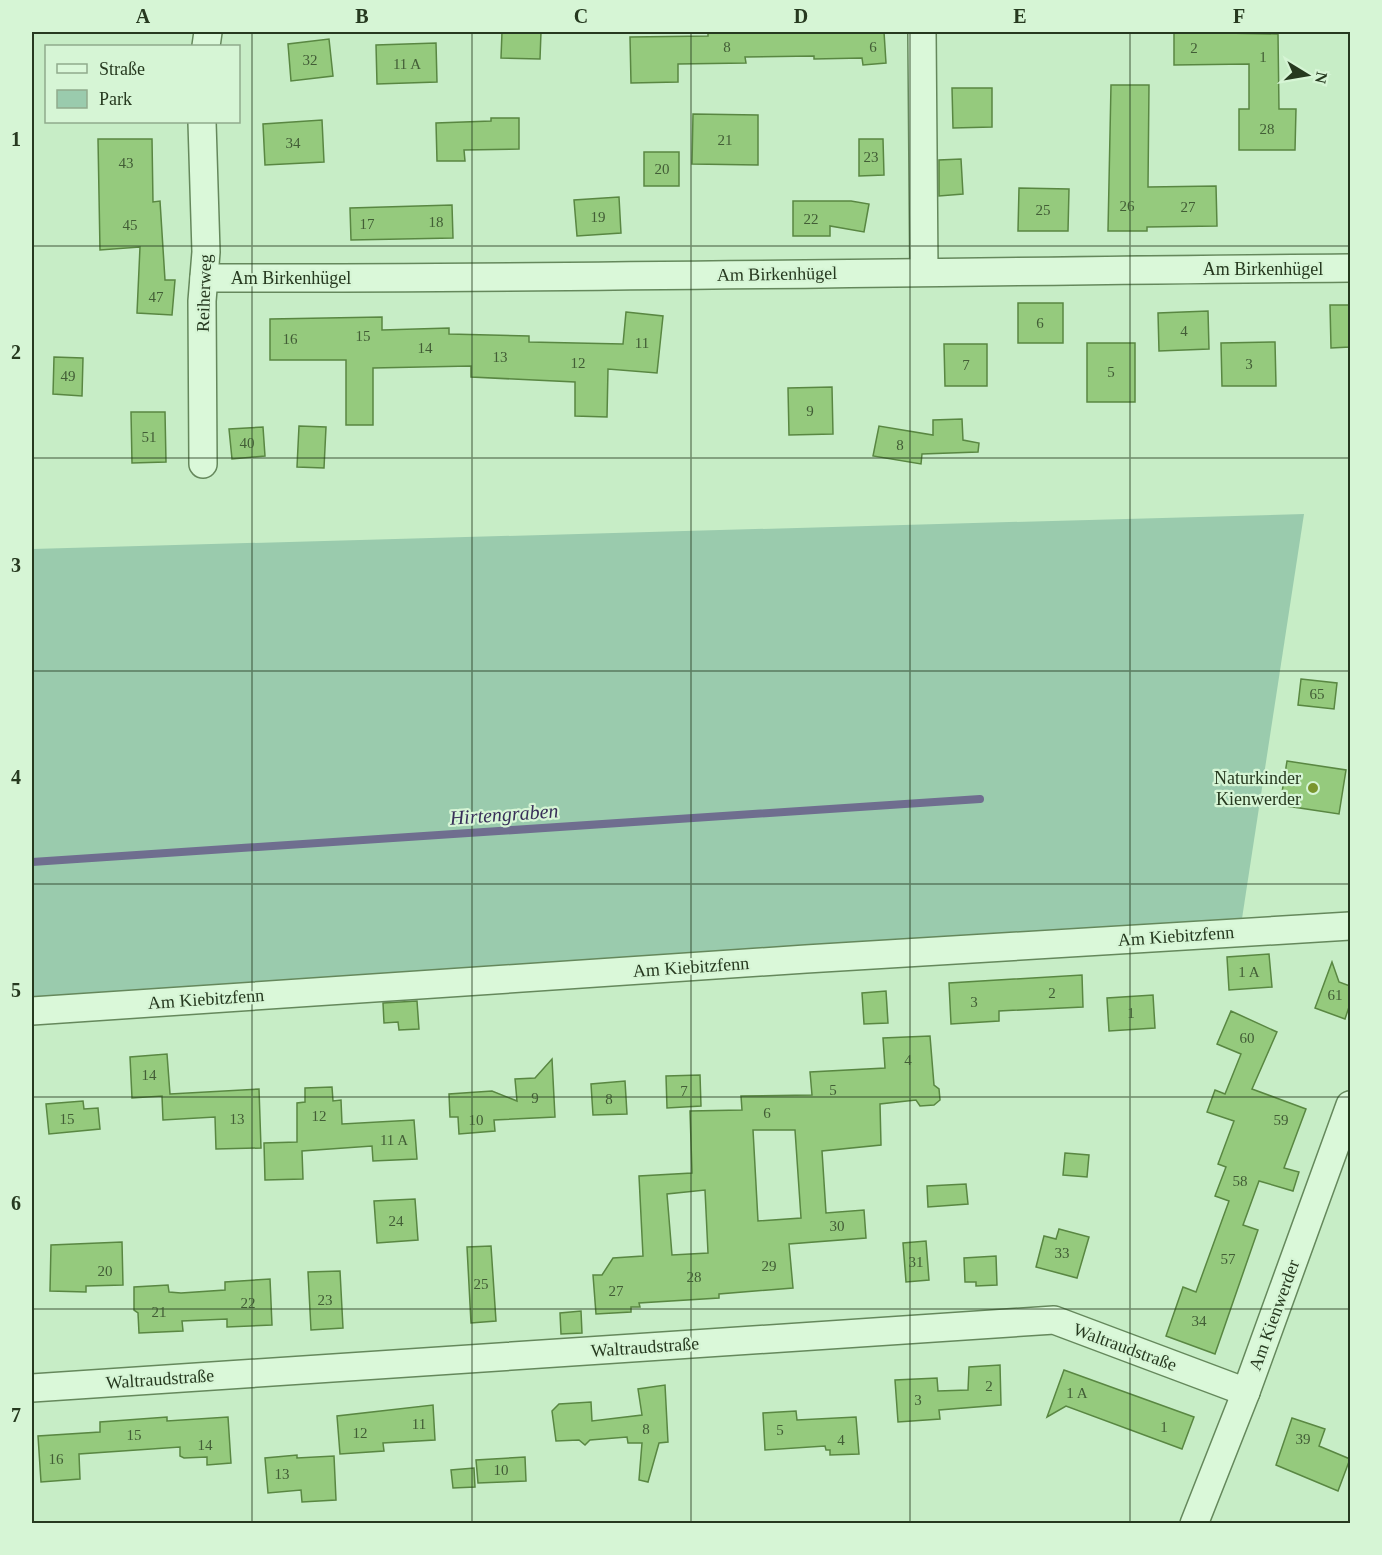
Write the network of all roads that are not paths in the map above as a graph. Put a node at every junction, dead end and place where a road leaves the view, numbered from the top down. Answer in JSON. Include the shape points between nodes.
{"nodes":[{"id":1,"x":922,"y":32,"type":"edge"},
{"id":2,"x":202,"y":123,"type":"edge"},
{"id":3,"x":924,"y":261,"type":"junction"},
{"id":4,"x":1350,"y":268,"type":"edge"},
{"id":5,"x":204,"y":278,"type":"junction"},
{"id":6,"x":203,"y":464,"type":"dead end"},
{"id":7,"x":1350,"y":926,"type":"edge"},
{"id":8,"x":32,"y":1011,"type":"edge"},
{"id":9,"x":1350,"y":1105,"type":"edge"},
{"id":10,"x":32,"y":1388,"type":"edge"},
{"id":11,"x":1246,"y":1392,"type":"junction"},
{"id":12,"x":1194,"y":1524,"type":"edge"}],
"edges":[{"from":1,"to":3,"type":"street"},
{"from":2,"to":5,"type":"street","name":"Reiherweg"},
{"from":3,"to":4,"type":"street","name":"Am Birkenhügel"},
{"from":3,"to":5,"type":"street","name":"Am Birkenhügel","via":[[627,277]]},
{"from":5,"to":6,"type":"street","name":"Reiherweg"},
{"from":7,"to":8,"type":"street","name":"Am Kiebitzfenn"},
{"from":9,"to":11,"type":"street","name":"Am Kienwerder"},
{"from":10,"to":11,"type":"street","name":"Waltraudstraße","via":[[1054,1320]]},
{"from":11,"to":12,"type":"street","name":"Am Kienwerder"}]}
